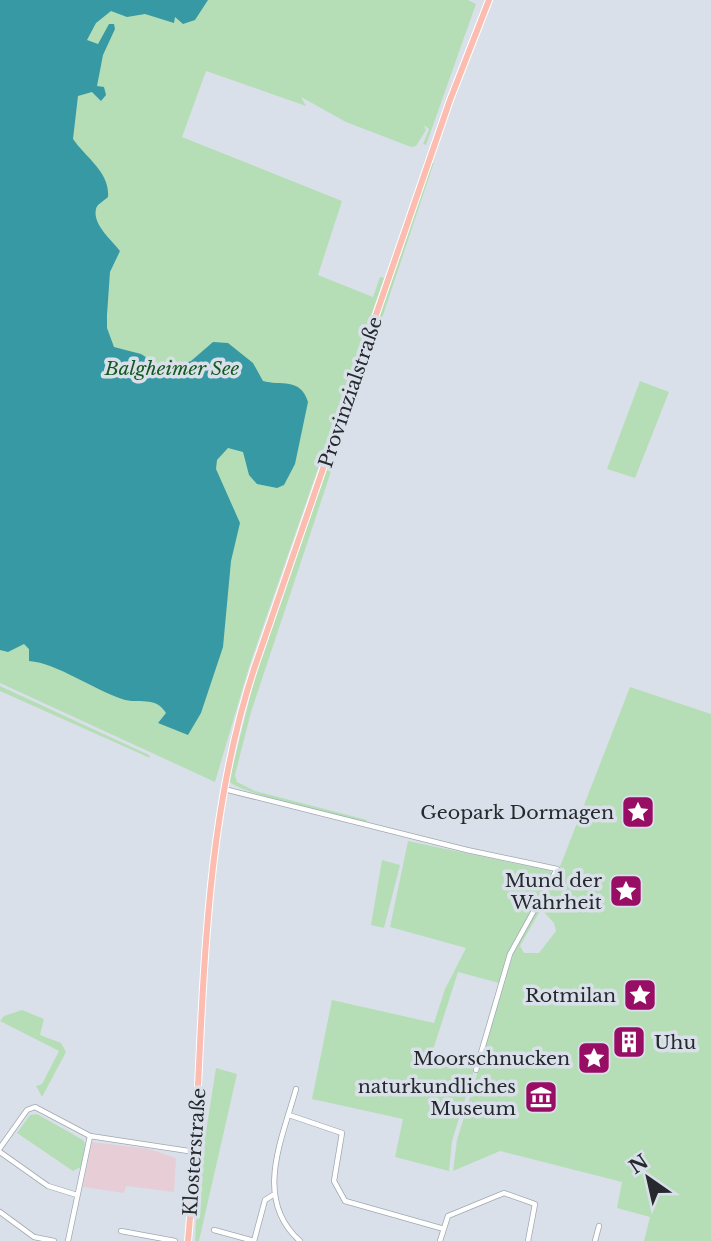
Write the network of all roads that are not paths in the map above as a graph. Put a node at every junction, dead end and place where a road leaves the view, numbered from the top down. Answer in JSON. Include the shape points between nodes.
{"nodes":[{"id":1,"x":489,"y":0,"type":"edge"},
{"id":2,"x":223,"y":788,"type":"junction"},
{"id":3,"x":201,"y":1062,"type":"joint"},
{"id":4,"x":476,"y":1070,"type":"dead end"},
{"id":5,"x":296,"y":1089,"type":"dead end"},
{"id":6,"x":289,"y":1115,"type":"junction"},
{"id":7,"x":90,"y":1136,"type":"junction"},
{"id":8,"x":0,"y":1150,"type":"edge"},
{"id":9,"x":195,"y":1152,"type":"junction"},
{"id":10,"x":77,"y":1195,"type":"junction"},
{"id":11,"x":273,"y":1195,"type":"junction"},
{"id":12,"x":0,"y":1212,"type":"edge"},
{"id":13,"x":599,"y":1226,"type":"dead end"},
{"id":14,"x":444,"y":1228,"type":"junction"},
{"id":15,"x":214,"y":1230,"type":"dead end"},
{"id":16,"x":121,"y":1231,"type":"dead end"},
{"id":17,"x":54,"y":1241,"type":"edge"},
{"id":18,"x":68,"y":1241,"type":"edge"},
{"id":19,"x":175,"y":1241,"type":"edge"},
{"id":20,"x":188,"y":1241,"type":"edge"},
{"id":21,"x":255,"y":1241,"type":"edge"},
{"id":22,"x":300,"y":1241,"type":"edge"},
{"id":23,"x":440,"y":1241,"type":"edge"},
{"id":24,"x":528,"y":1241,"type":"edge"},
{"id":25,"x":595,"y":1241,"type":"edge"}],
"edges":[{"from":1,"to":2,"type":"main road","name":"Provinzialstraße","via":[[450,100],[258,658]]},
{"from":2,"to":3,"type":"main road","name":"Provinzialstraße"},
{"from":2,"to":4,"type":"street","via":[[557,869],[510,954]]},
{"from":3,"to":9,"type":"main road","name":"Klosterstraße"},
{"from":5,"to":6,"type":"street"},
{"from":6,"to":11,"type":"street","via":[[273,1173]]},
{"from":6,"to":14,"type":"street","via":[[342,1133],[334,1181],[345,1200]]},
{"from":7,"to":8,"type":"street","via":[[43,1109],[29,1108]]},
{"from":7,"to":9,"type":"street"},
{"from":7,"to":10,"type":"street"},
{"from":8,"to":10,"type":"street","via":[[48,1186]]},
{"from":9,"to":20,"type":"main road","name":"Klosterstraße"},
{"from":10,"to":18,"type":"street"},
{"from":11,"to":21,"type":"street","via":[[265,1200]]},
{"from":11,"to":22,"type":"street","via":[[280,1216]]},
{"from":12,"to":17,"type":"street","via":[[34,1237]]},
{"from":13,"to":25,"type":"street"},
{"from":14,"to":23,"type":"street"},
{"from":14,"to":24,"type":"street","via":[[448,1216],[504,1193],[535,1204]]},
{"from":15,"to":21,"type":"street"},
{"from":16,"to":19,"type":"street"}]}
